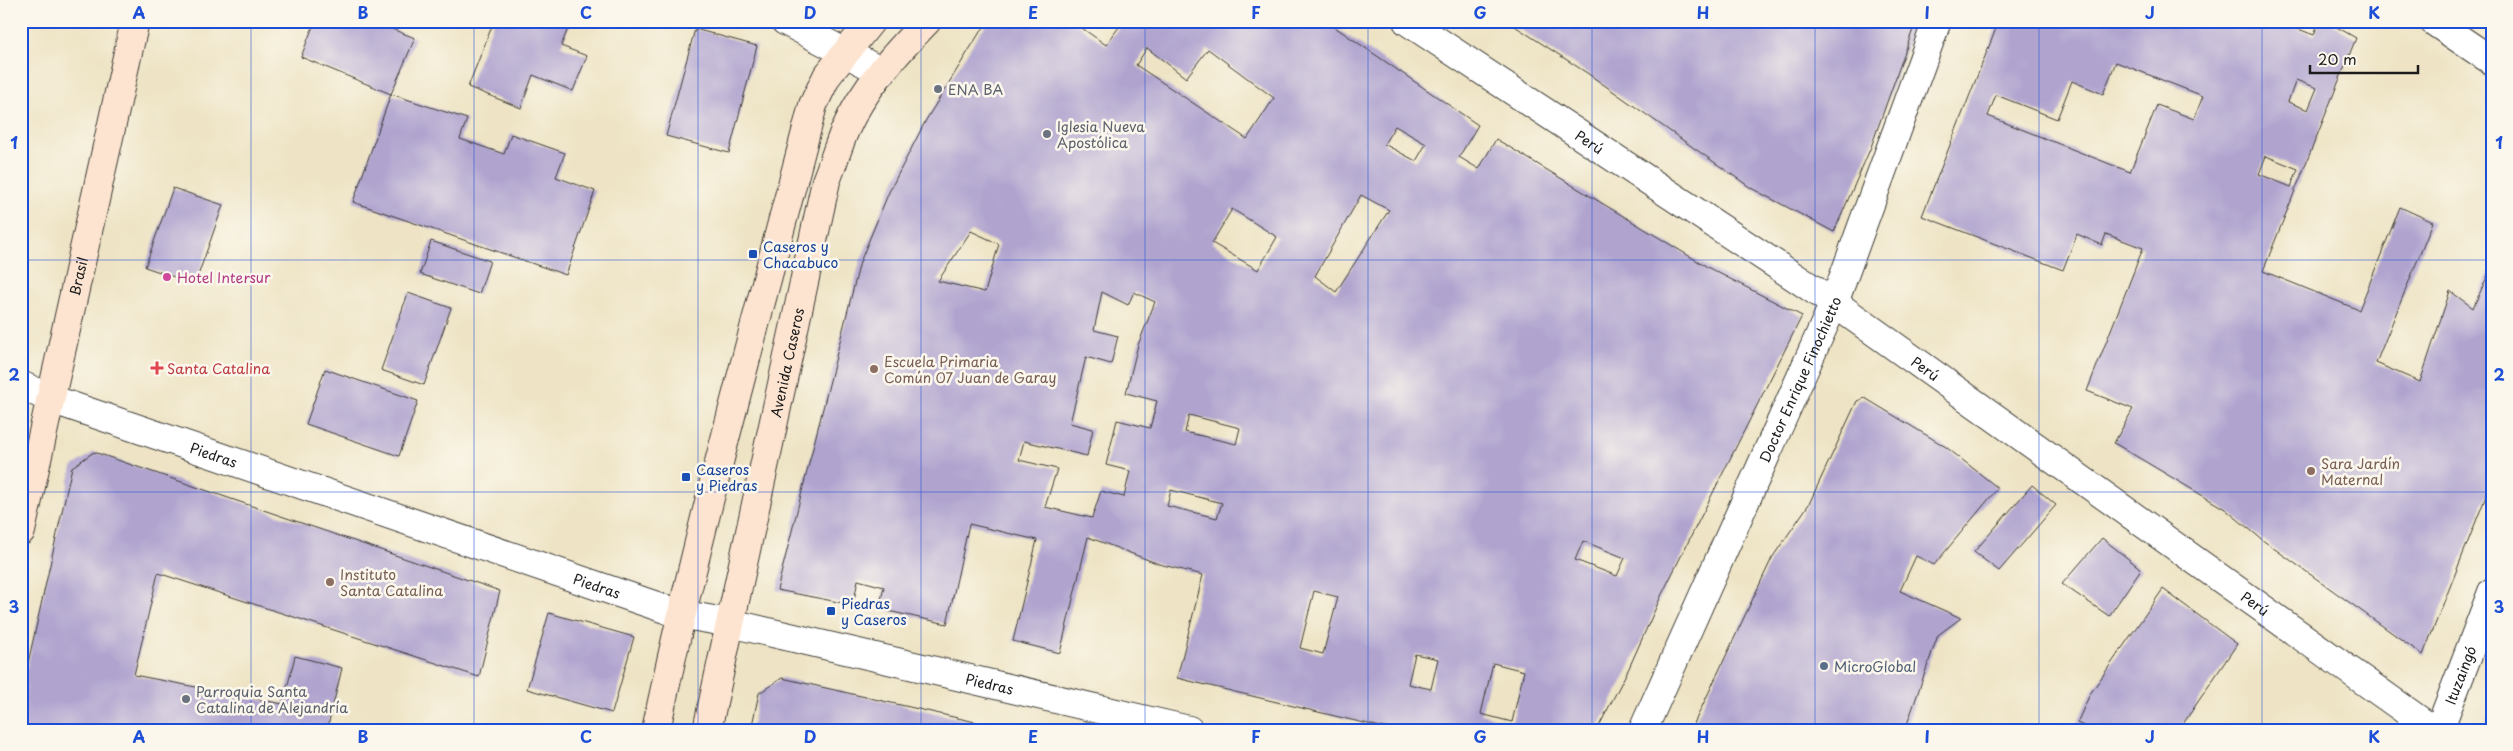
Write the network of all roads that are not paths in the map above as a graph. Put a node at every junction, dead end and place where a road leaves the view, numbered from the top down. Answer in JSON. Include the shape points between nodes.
{"nodes":[{"id":1,"x":135,"y":21,"type":"edge"},
{"id":2,"x":784,"y":21,"type":"edge"},
{"id":3,"x":871,"y":21,"type":"edge"},
{"id":4,"x":927,"y":21,"type":"edge"},
{"id":5,"x":1408,"y":21,"type":"edge"},
{"id":6,"x":1937,"y":21,"type":"edge"},
{"id":7,"x":2432,"y":21,"type":"edge"},
{"id":8,"x":844,"y":52,"type":"junction"},
{"id":9,"x":2492,"y":61,"type":"edge"},
{"id":10,"x":882,"y":72,"type":"junction"},
{"id":11,"x":1834,"y":304,"type":"junction"},
{"id":12,"x":21,"y":385,"type":"edge"},
{"id":13,"x":51,"y":399,"type":"junction"},
{"id":14,"x":21,"y":531,"type":"edge"},
{"id":15,"x":2492,"y":592,"type":"edge"},
{"id":16,"x":680,"y":614,"type":"junction"},
{"id":17,"x":730,"y":623,"type":"junction"},
{"id":18,"x":656,"y":730,"type":"edge"},
{"id":19,"x":707,"y":730,"type":"edge"},
{"id":20,"x":1190,"y":730,"type":"edge"},
{"id":21,"x":1643,"y":730,"type":"edge"},
{"id":22,"x":2433,"y":730,"type":"edge"},
{"id":23,"x":2440,"y":730,"type":"edge"}],
"edges":[{"from":1,"to":13,"type":"main road","name":"Brasil"},
{"from":2,"to":8,"type":"street"},
{"from":3,"to":8,"type":"main road"},
{"from":4,"to":10,"type":"main road","name":"Avenida Caseros"},
{"from":5,"to":11,"type":"street","name":"Perú"},
{"from":6,"to":11,"type":"street","name":"Doctor Enrique Finochietto"},
{"from":7,"to":9,"type":"street"},
{"from":8,"to":10,"type":"street"},
{"from":8,"to":16,"type":"main road","via":[[826,76],[813,105]]},
{"from":10,"to":17,"type":"main road","name":"Avenida Caseros","via":[[846,129],[826,181]]},
{"from":11,"to":21,"type":"street","name":"Doctor Enrique Finochietto"},
{"from":11,"to":22,"type":"street","name":"Perú"},
{"from":12,"to":13,"type":"street","name":"Piedras"},
{"from":13,"to":14,"type":"main road","name":"Brasil"},
{"from":13,"to":16,"type":"street","name":"Piedras"},
{"from":15,"to":23,"type":"street","name":"Ituzaingó"},
{"from":16,"to":17,"type":"street","name":"Piedras"},
{"from":16,"to":18,"type":"main road"},
{"from":17,"to":19,"type":"main road","name":"Avenida Caseros"},
{"from":17,"to":20,"type":"street","name":"Piedras"}]}
